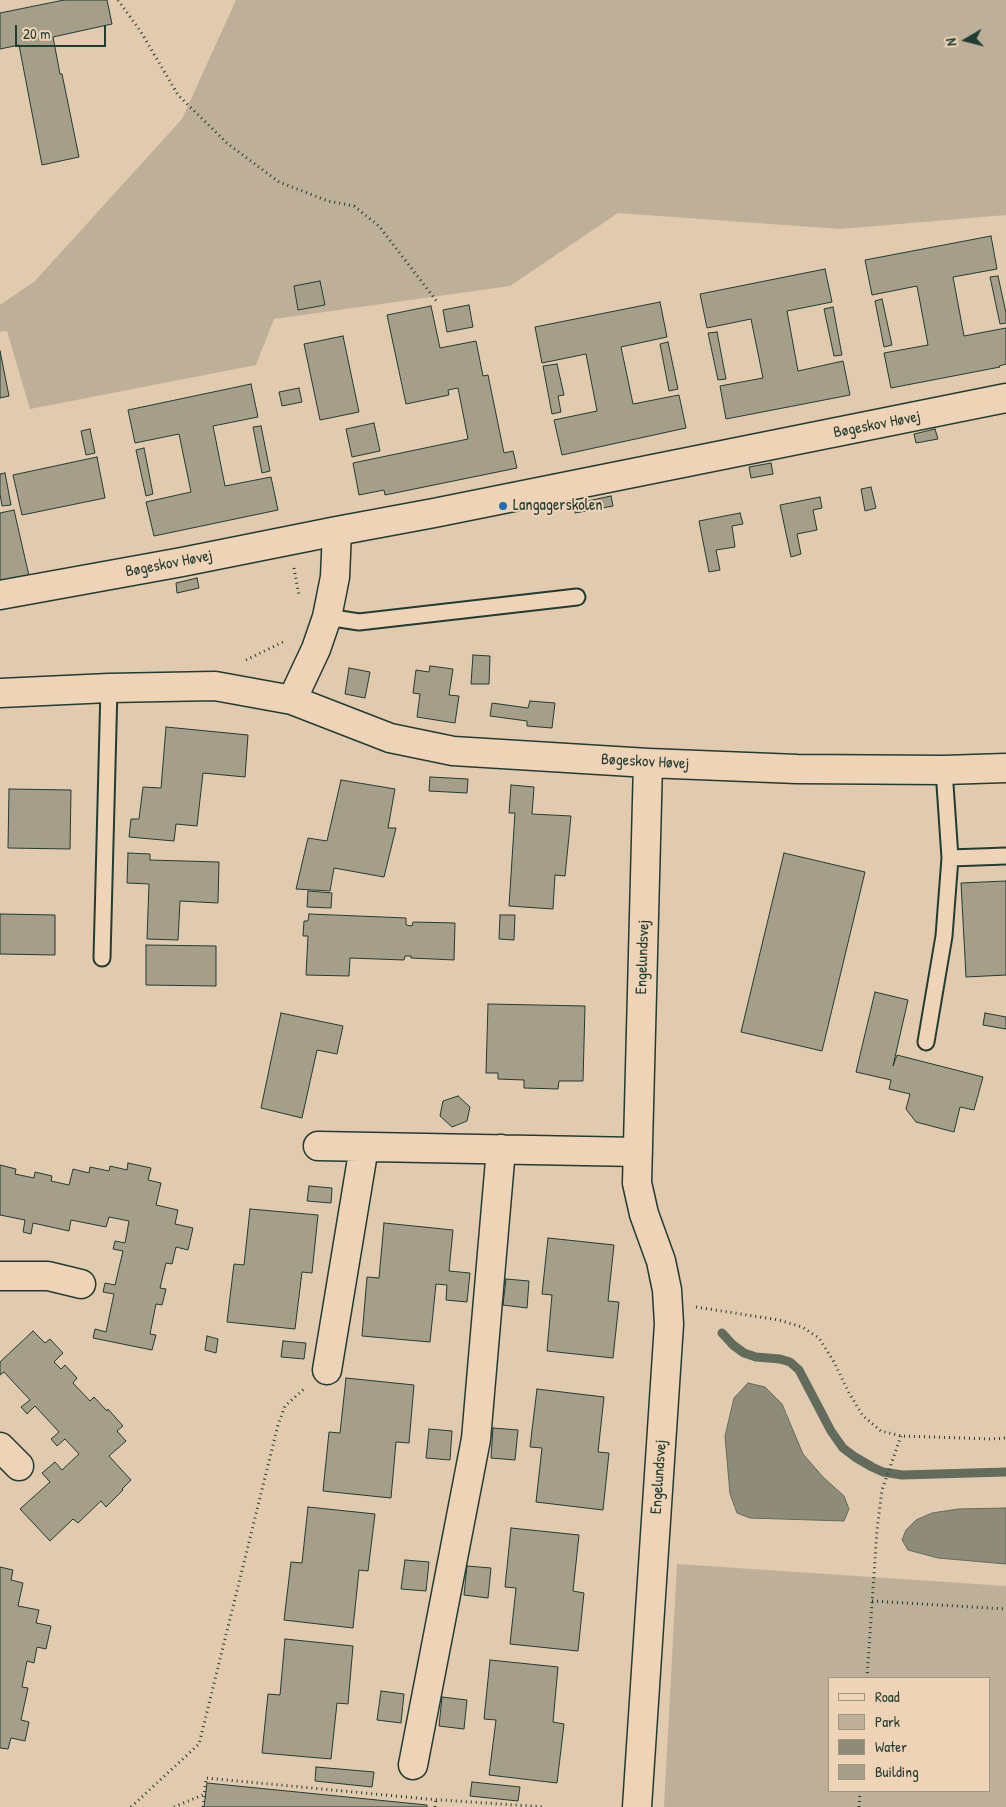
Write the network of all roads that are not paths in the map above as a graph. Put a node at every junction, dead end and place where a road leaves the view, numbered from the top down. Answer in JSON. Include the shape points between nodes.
{"nodes":[{"id":1,"x":1006,"y":398,"type":"edge"},
{"id":2,"x":337,"y":531,"type":"junction"},
{"id":3,"x":0,"y":596,"type":"edge"},
{"id":4,"x":577,"y":597,"type":"dead end"},
{"id":5,"x":327,"y":617,"type":"junction"},
{"id":6,"x":109,"y":688,"type":"junction"},
{"id":7,"x":0,"y":693,"type":"edge"},
{"id":8,"x":292,"y":700,"type":"junction"},
{"id":9,"x":648,"y":763,"type":"junction"},
{"id":10,"x":1006,"y":768,"type":"edge"},
{"id":11,"x":944,"y":770,"type":"junction"},
{"id":12,"x":1006,"y":856,"type":"edge"},
{"id":13,"x":950,"y":858,"type":"junction"},
{"id":14,"x":102,"y":958,"type":"dead end"},
{"id":15,"x":926,"y":1042,"type":"dead end"},
{"id":16,"x":318,"y":1146,"type":"dead end"},
{"id":17,"x":364,"y":1147,"type":"junction"},
{"id":18,"x":501,"y":1149,"type":"junction"},
{"id":19,"x":638,"y":1152,"type":"junction"},
{"id":20,"x":0,"y":1276,"type":"edge"},
{"id":21,"x":81,"y":1284,"type":"dead end"},
{"id":22,"x":327,"y":1370,"type":"road end"},
{"id":23,"x":0,"y":1447,"type":"edge"},
{"id":24,"x":18,"y":1466,"type":"dead end"},
{"id":25,"x":413,"y":1765,"type":"dead end"},
{"id":26,"x":637,"y":1807,"type":"edge"}],
"edges":[{"from":1,"to":2,"type":"street","name":"Bøgeskov Høvej"},
{"from":2,"to":3,"type":"street","name":"Bøgeskov Høvej"},
{"from":2,"to":5,"type":"street","via":[[335,578]]},
{"from":4,"to":5,"type":"lane","via":[[359,622]]},
{"from":5,"to":8,"type":"street"},
{"from":6,"to":7,"type":"street","name":"Bøgeskov Høvej"},
{"from":6,"to":8,"type":"street","name":"Bøgeskov Høvej","via":[[215,686]]},
{"from":6,"to":14,"type":"lane"},
{"from":8,"to":9,"type":"street","name":"Bøgeskov Høvej","via":[[390,738],[453,751]]},
{"from":9,"to":11,"type":"street","name":"Bøgeskov Høvej"},
{"from":9,"to":19,"type":"street","name":"Engelundsvej"},
{"from":10,"to":11,"type":"street","name":"Bøgeskov Høvej"},
{"from":11,"to":13,"type":"lane"},
{"from":12,"to":13,"type":"lane"},
{"from":13,"to":15,"type":"lane","via":[[944,936]]},
{"from":16,"to":17,"type":"street"},
{"from":17,"to":18,"type":"street"},
{"from":17,"to":22,"type":"street"},
{"from":18,"to":19,"type":"street"},
{"from":18,"to":25,"type":"street","via":[[476,1439]]},
{"from":19,"to":26,"type":"street","name":"Engelundsvej","via":[[637,1183],[661,1261],[669,1324]]},
{"from":20,"to":21,"type":"street","via":[[48,1276]]},
{"from":23,"to":24,"type":"street"}]}
